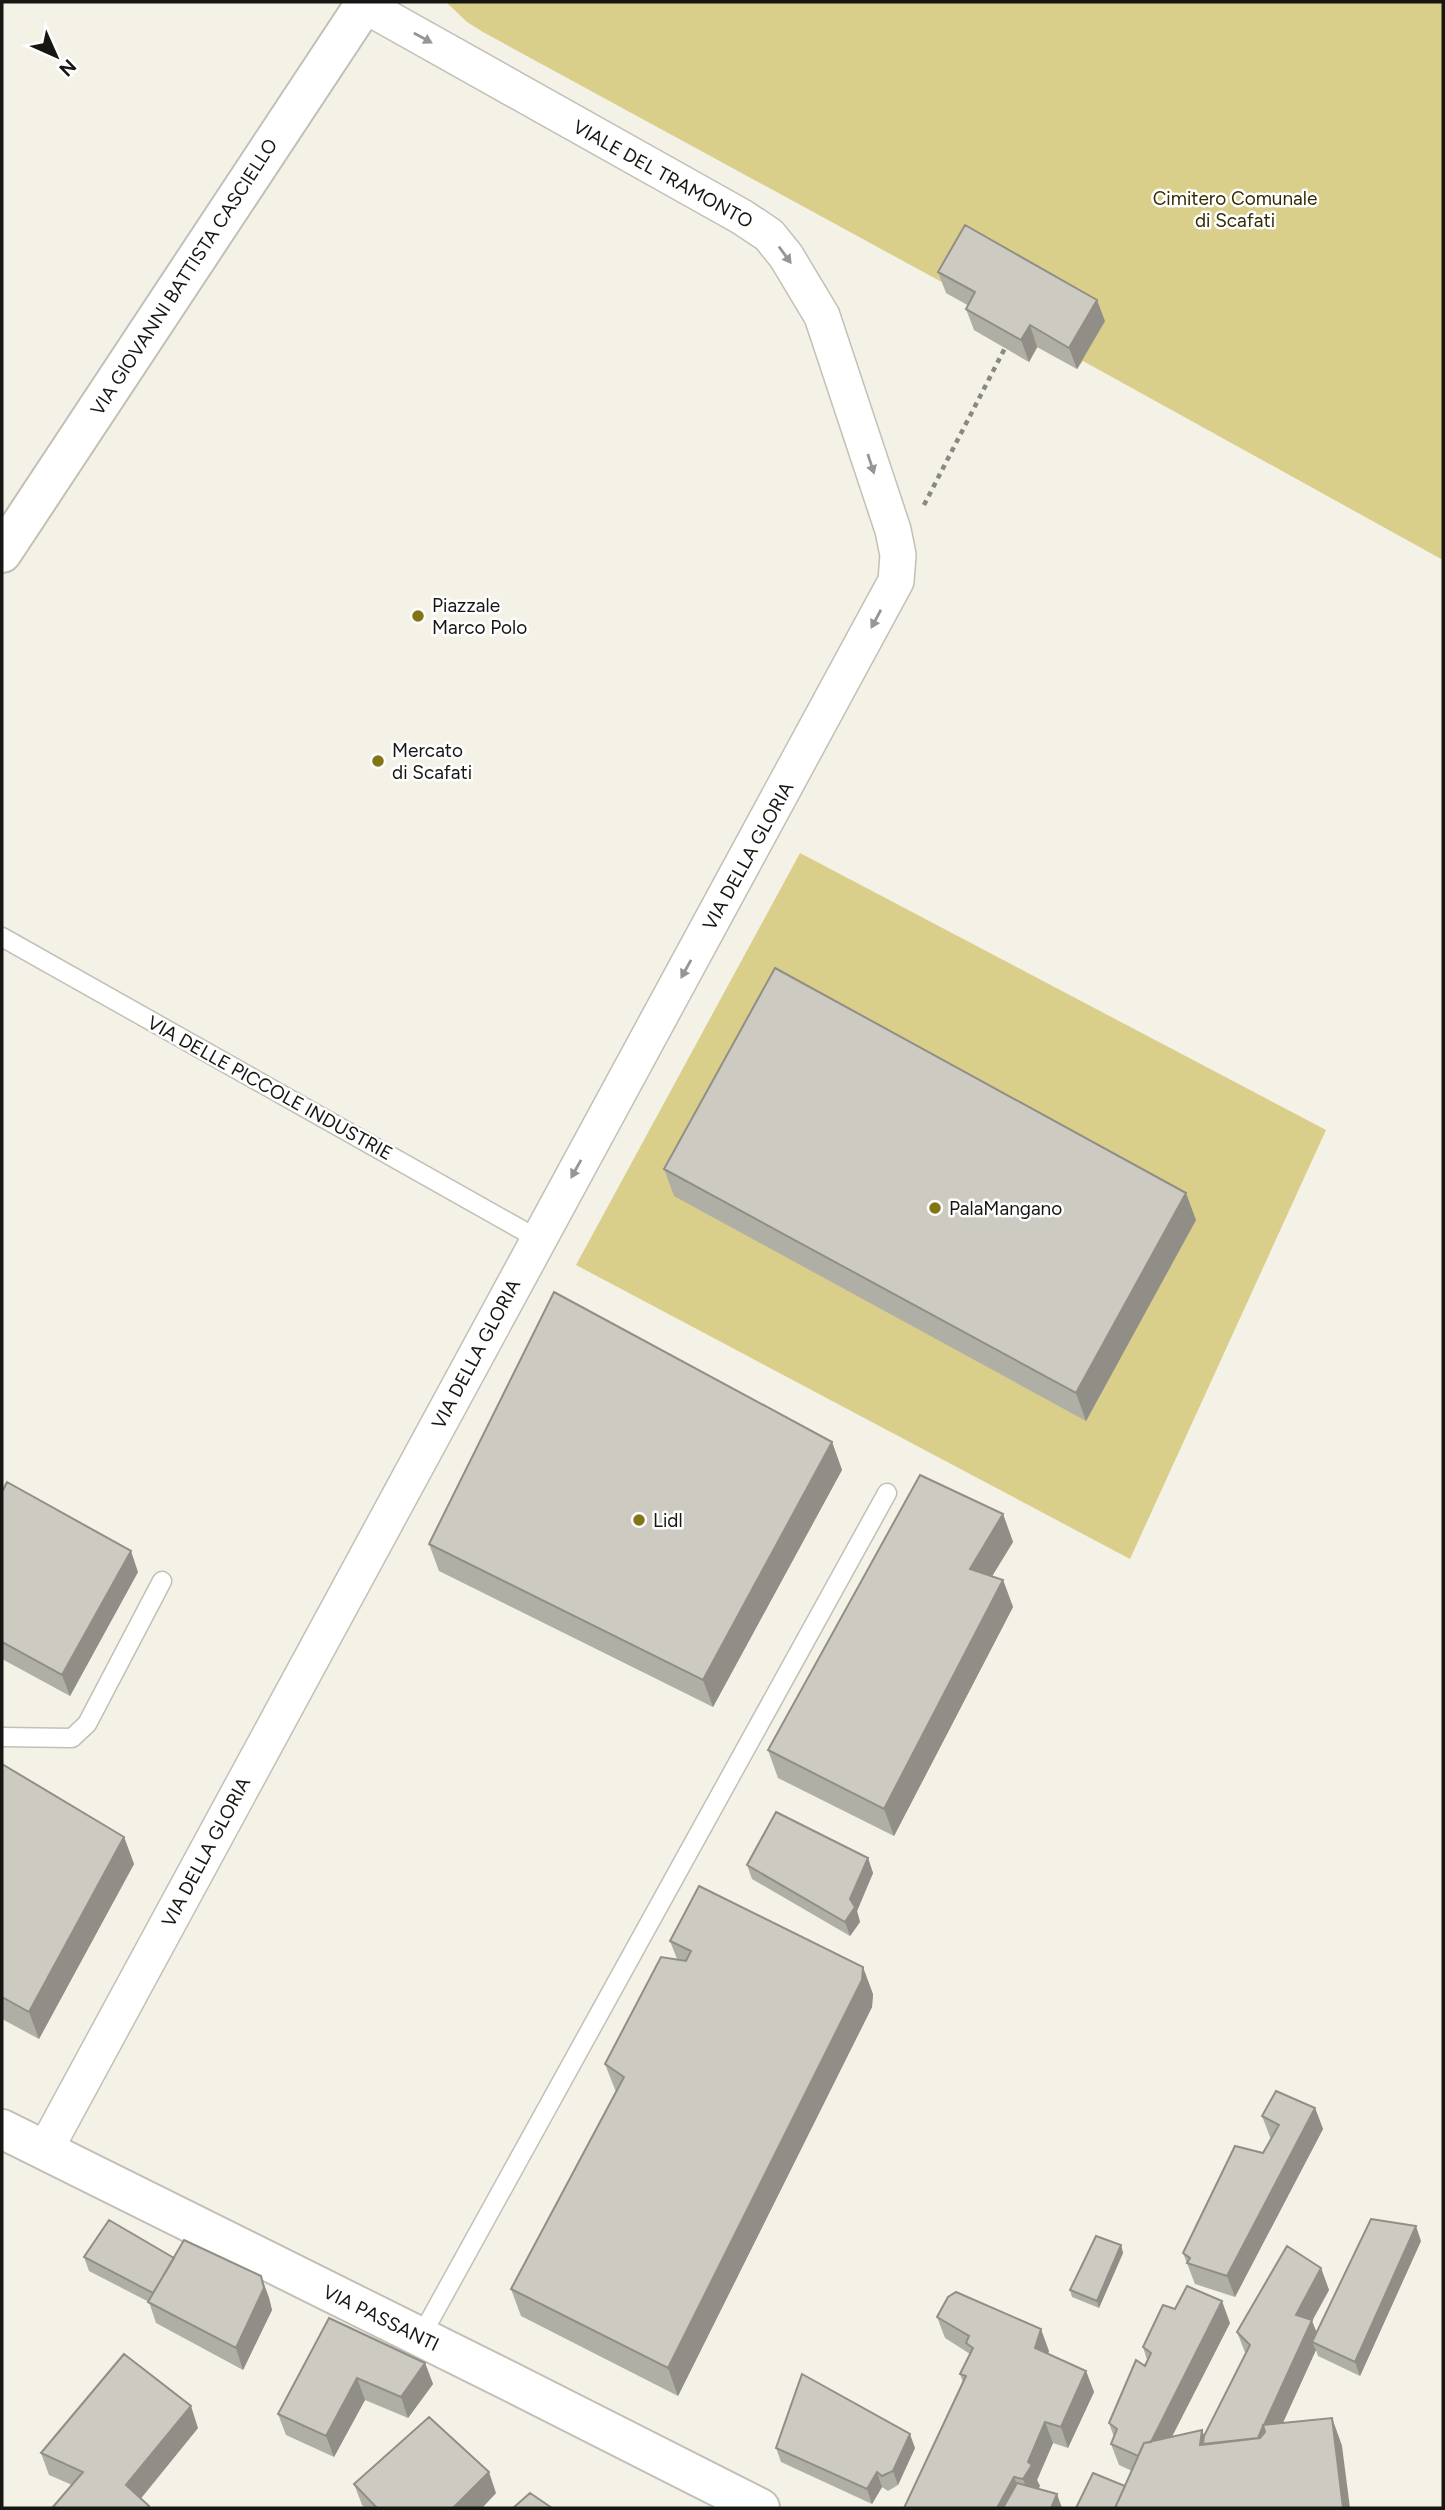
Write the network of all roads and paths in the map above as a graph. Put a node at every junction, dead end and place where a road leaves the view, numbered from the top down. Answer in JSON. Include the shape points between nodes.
{"nodes":[{"id":1,"x":365,"y":3,"type":"edge"},
{"id":2,"x":1005,"y":348,"type":"edge"},
{"id":3,"x":2,"y":553,"type":"edge"},
{"id":4,"x":898,"y":555,"type":"junction"},
{"id":5,"x":2,"y":937,"type":"edge"},
{"id":6,"x":538,"y":1239,"type":"junction"},
{"id":7,"x":887,"y":1493,"type":"dead end"},
{"id":8,"x":162,"y":1581,"type":"dead end"},
{"id":9,"x":2,"y":1737,"type":"edge"},
{"id":10,"x":2,"y":2129,"type":"edge"},
{"id":11,"x":45,"y":2150,"type":"junction"},
{"id":12,"x":420,"y":2338,"type":"junction"},
{"id":13,"x":760,"y":2508,"type":"edge"}],
"edges":[{"from":1,"to":3,"type":"street","name":"VIA GIOVANNI BATTISTA CASCIELLO"},
{"from":1,"to":4,"type":"street","name":"VIALE DEL TRAMONTO","one_way":true,"via":[[769,235],[822,316]]},
{"from":2,"to":4,"type":"path"},
{"from":4,"to":6,"type":"street","name":"VIA DELLA GLORIA","one_way":true,"via":[[896,581]]},
{"from":5,"to":6,"type":"lane","name":"VIA DELLE PICCOLE INDUSTRIE"},
{"from":6,"to":11,"type":"street","name":"VIA DELLA GLORIA"},
{"from":7,"to":12,"type":"lane"},
{"from":8,"to":9,"type":"lane","via":[[86,1724],[72,1738]]},
{"from":10,"to":11,"type":"street","name":"VIA PASSANTI"},
{"from":11,"to":12,"type":"street","name":"VIA PASSANTI"},
{"from":12,"to":13,"type":"street","name":"VIA PASSANTI"}]}
